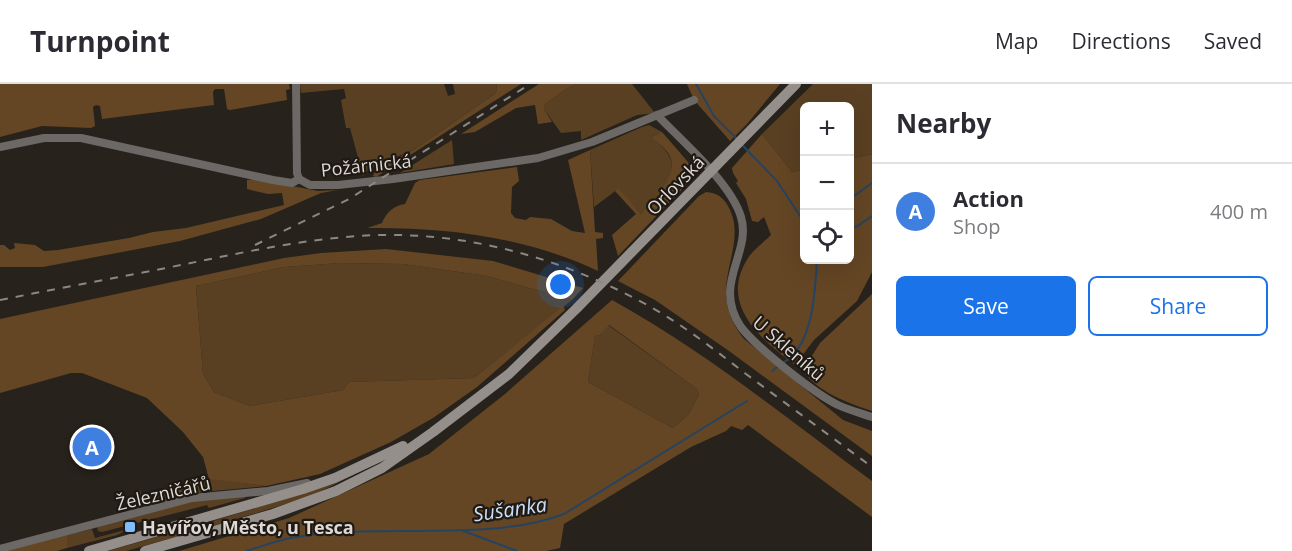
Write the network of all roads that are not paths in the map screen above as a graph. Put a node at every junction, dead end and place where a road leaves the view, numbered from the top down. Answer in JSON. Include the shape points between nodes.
{"nodes":[{"id":1,"x":296,"y":84,"type":"edge"},
{"id":2,"x":796,"y":84,"type":"edge"},
{"id":3,"x":694,"y":100,"type":"dead end"},
{"id":4,"x":657,"y":115,"type":"junction"},
{"id":5,"x":0,"y":147,"type":"edge"},
{"id":6,"x":711,"y":171,"type":"junction"},
{"id":7,"x":299,"y":179,"type":"junction"},
{"id":8,"x":872,"y":417,"type":"edge"},
{"id":9,"x":434,"y":432,"type":"junction"},
{"id":10,"x":335,"y":478,"type":"junction"},
{"id":11,"x":0,"y":549,"type":"edge"},
{"id":12,"x":89,"y":551,"type":"edge"},
{"id":13,"x":145,"y":551,"type":"edge"}],
"edges":[{"from":1,"to":7,"type":"street"},
{"from":2,"to":6,"type":"main road","name":"Orlovská"},
{"from":3,"to":4,"type":"street","name":"Požárnická"},
{"from":4,"to":6,"type":"street"},
{"from":4,"to":7,"type":"street","name":"Požárnická","via":[[592,142],[538,158],[352,184],[310,185]]},
{"from":5,"to":7,"type":"street","name":"Požárnická","via":[[44,138],[81,138],[273,180],[292,183]]},
{"from":6,"to":8,"type":"street","name":"U Skleníků","via":[[733,199],[742,219],[742,242],[730,288],[733,312],[747,334],[819,394]]},
{"from":6,"to":9,"type":"main road","name":"Orlovská","via":[[509,374]]},
{"from":9,"to":10,"type":"main road"},
{"from":9,"to":13,"type":"main road","via":[[382,468],[325,495]]},
{"from":10,"to":11,"type":"street","name":"Železničářů","via":[[268,491],[192,498]]},
{"from":10,"to":12,"type":"main road"}]}
